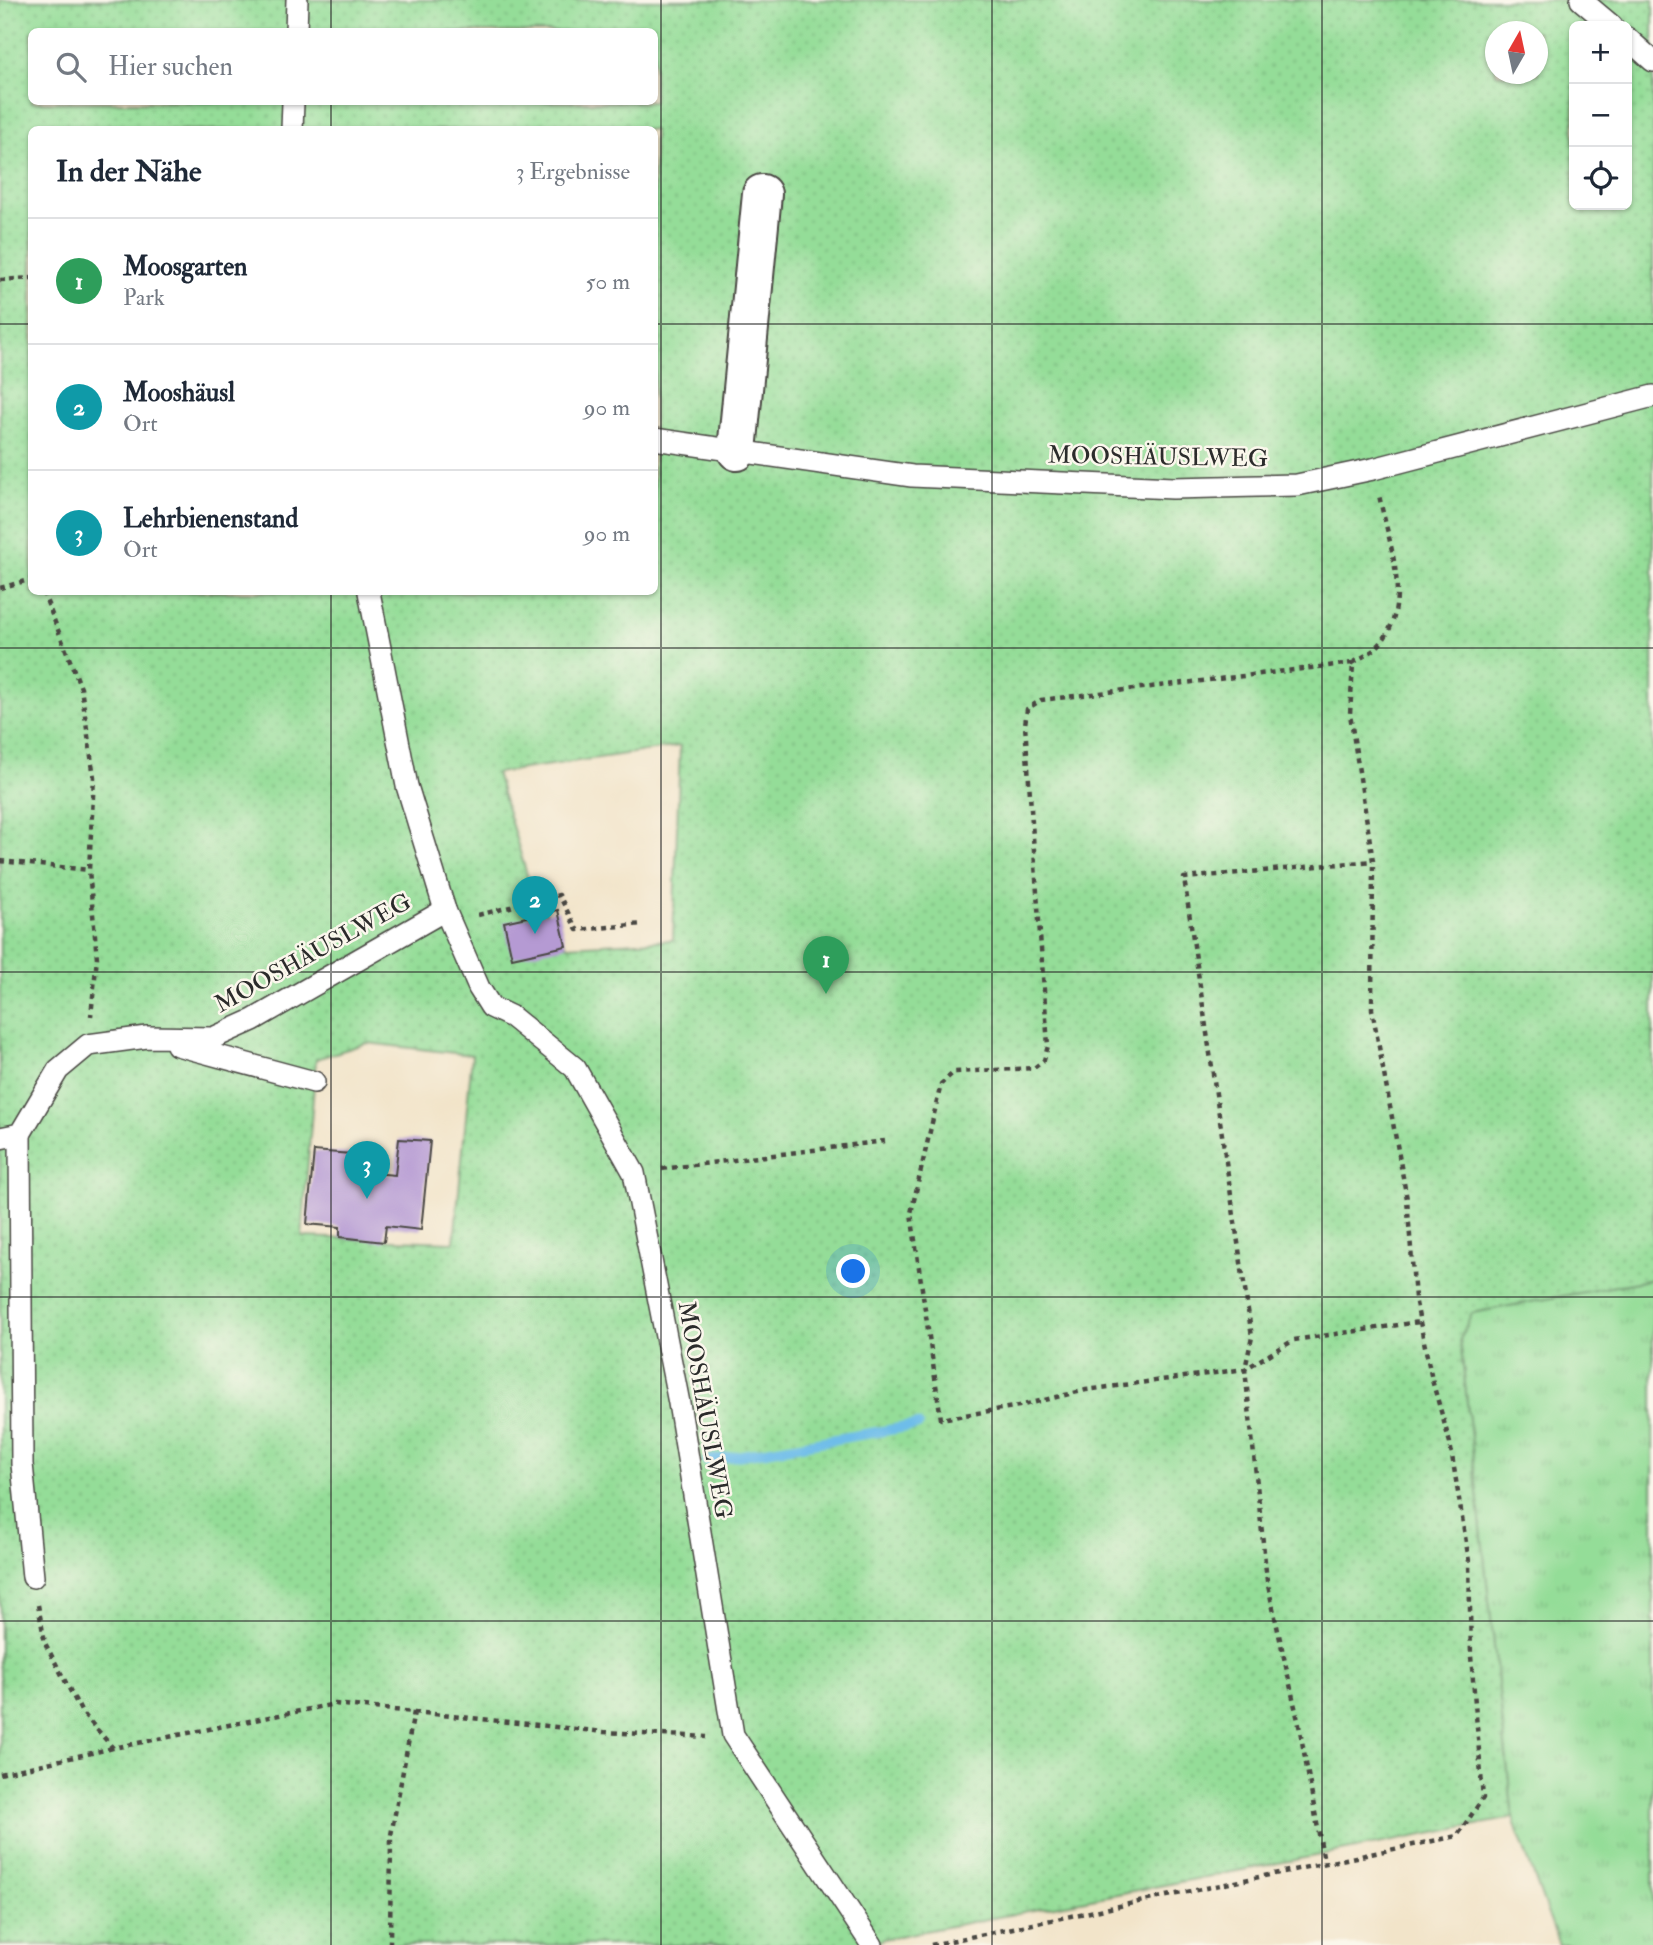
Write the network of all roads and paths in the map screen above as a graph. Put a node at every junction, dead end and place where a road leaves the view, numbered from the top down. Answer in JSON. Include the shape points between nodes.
{"nodes":[{"id":1,"x":297,"y":0,"type":"edge"},
{"id":2,"x":1581,"y":0,"type":"edge"},
{"id":3,"x":1606,"y":21,"type":"edge"},
{"id":4,"x":296,"y":28,"type":"edge"},
{"id":5,"x":1632,"y":42,"type":"edge"},
{"id":6,"x":1653,"y":61,"type":"edge"},
{"id":7,"x":293,"y":105,"type":"edge"},
{"id":8,"x":292,"y":126,"type":"edge"},
{"id":9,"x":762,"y":194,"type":"dead end"},
{"id":10,"x":28,"y":278,"type":"edge"},
{"id":11,"x":0,"y":280,"type":"edge"},
{"id":12,"x":1653,"y":396,"type":"edge"},
{"id":13,"x":658,"y":440,"type":"edge"},
{"id":14,"x":737,"y":451,"type":"junction"},
{"id":15,"x":1373,"y":469,"type":"junction"},
{"id":16,"x":28,"y":580,"type":"edge"},
{"id":17,"x":0,"y":588,"type":"edge"},
{"id":18,"x":44,"y":595,"type":"edge"},
{"id":19,"x":370,"y":595,"type":"edge"},
{"id":20,"x":1353,"y":663,"type":"junction"},
{"id":21,"x":0,"y":861,"type":"edge"},
{"id":22,"x":1373,"y":862,"type":"junction"},
{"id":23,"x":89,"y":870,"type":"junction"},
{"id":24,"x":448,"y":916,"type":"junction"},
{"id":25,"x":643,"y":924,"type":"dead end"},
{"id":26,"x":147,"y":1037,"type":"junction"},
{"id":27,"x":88,"y":1045,"type":"junction"},
{"id":28,"x":314,"y":1082,"type":"dead end"},
{"id":29,"x":10,"y":1136,"type":"edge"},
{"id":30,"x":885,"y":1141,"type":"dead end"},
{"id":31,"x":634,"y":1173,"type":"junction"},
{"id":32,"x":1419,"y":1322,"type":"junction"},
{"id":33,"x":1245,"y":1369,"type":"junction"},
{"id":34,"x":33,"y":1577,"type":"joint"},
{"id":35,"x":414,"y":1712,"type":"junction"},
{"id":36,"x":733,"y":1735,"type":"junction"},
{"id":37,"x":114,"y":1748,"type":"junction"},
{"id":38,"x":0,"y":1774,"type":"edge"},
{"id":39,"x":1323,"y":1856,"type":"dead end"},
{"id":40,"x":390,"y":1945,"type":"edge"},
{"id":41,"x":872,"y":1945,"type":"edge"},
{"id":42,"x":931,"y":1945,"type":"edge"}],
"edges":[{"from":1,"to":4,"type":"lane"},
{"from":2,"to":3,"type":"lane"},
{"from":5,"to":6,"type":"lane"},
{"from":7,"to":8,"type":"lane"},
{"from":9,"to":14,"type":"street"},
{"from":10,"to":11,"type":"path"},
{"from":12,"to":15,"type":"lane","name":"MOOSHÄUSLWEG"},
{"from":13,"to":14,"type":"lane","name":"MOOSHÄUSLWEG"},
{"from":14,"to":15,"type":"lane","name":"MOOSHÄUSLWEG","via":[[912,476],[1173,488],[1297,485]]},
{"from":15,"to":20,"type":"path","via":[[1398,586],[1393,619],[1377,647]]},
{"from":16,"to":17,"type":"path"},
{"from":18,"to":23,"type":"path","via":[[81,688],[94,777]]},
{"from":19,"to":24,"type":"lane","name":"MOOSHÄUSLWEG","via":[[407,786]]},
{"from":20,"to":22,"type":"path","via":[[1350,714]]},
{"from":20,"to":33,"type":"path","via":[[1041,700],[1027,709],[1048,1046],[1044,1060],[1034,1068],[954,1072],[941,1084],[911,1213],[941,1419],[1086,1390]]},
{"from":21,"to":23,"type":"path"},
{"from":22,"to":32,"type":"path","via":[[1372,1009],[1407,1199]]},
{"from":22,"to":33,"type":"path","via":[[1184,878],[1252,1338]]},
{"from":23,"to":27,"type":"path","via":[[97,958]]},
{"from":24,"to":25,"type":"path","via":[[559,895],[577,930]]},
{"from":24,"to":26,"type":"lane","name":"MOOSHÄUSLWEG","via":[[213,1038]]},
{"from":24,"to":31,"type":"lane","name":"MOOSHÄUSLWEG","via":[[491,1007],[522,1024],[575,1068]]},
{"from":26,"to":27,"type":"lane","name":"MOOSHÄUSLWEG"},
{"from":26,"to":28,"type":"lane"},
{"from":27,"to":29,"type":"lane","via":[[58,1070]]},
{"from":29,"to":34,"type":"lane","via":[[22,1464]]},
{"from":30,"to":31,"type":"path"},
{"from":31,"to":36,"type":"lane","name":"MOOSHÄUSLWEG","via":[[679,1403]]},
{"from":32,"to":33,"type":"path","via":[[1294,1340]]},
{"from":32,"to":42,"type":"path","via":[[1451,1443],[1469,1561],[1471,1657],[1483,1798],[1457,1836]]},
{"from":33,"to":39,"type":"path","via":[[1267,1581]]},
{"from":34,"to":37,"type":"path","via":[[45,1643],[81,1711]]},
{"from":35,"to":36,"type":"path","via":[[604,1732],[695,1738]]},
{"from":35,"to":37,"type":"path","via":[[335,1704]]},
{"from":35,"to":40,"type":"path","via":[[391,1835]]},
{"from":36,"to":41,"type":"lane","name":"MOOSHÄUSLWEG"},
{"from":37,"to":38,"type":"path"}]}
